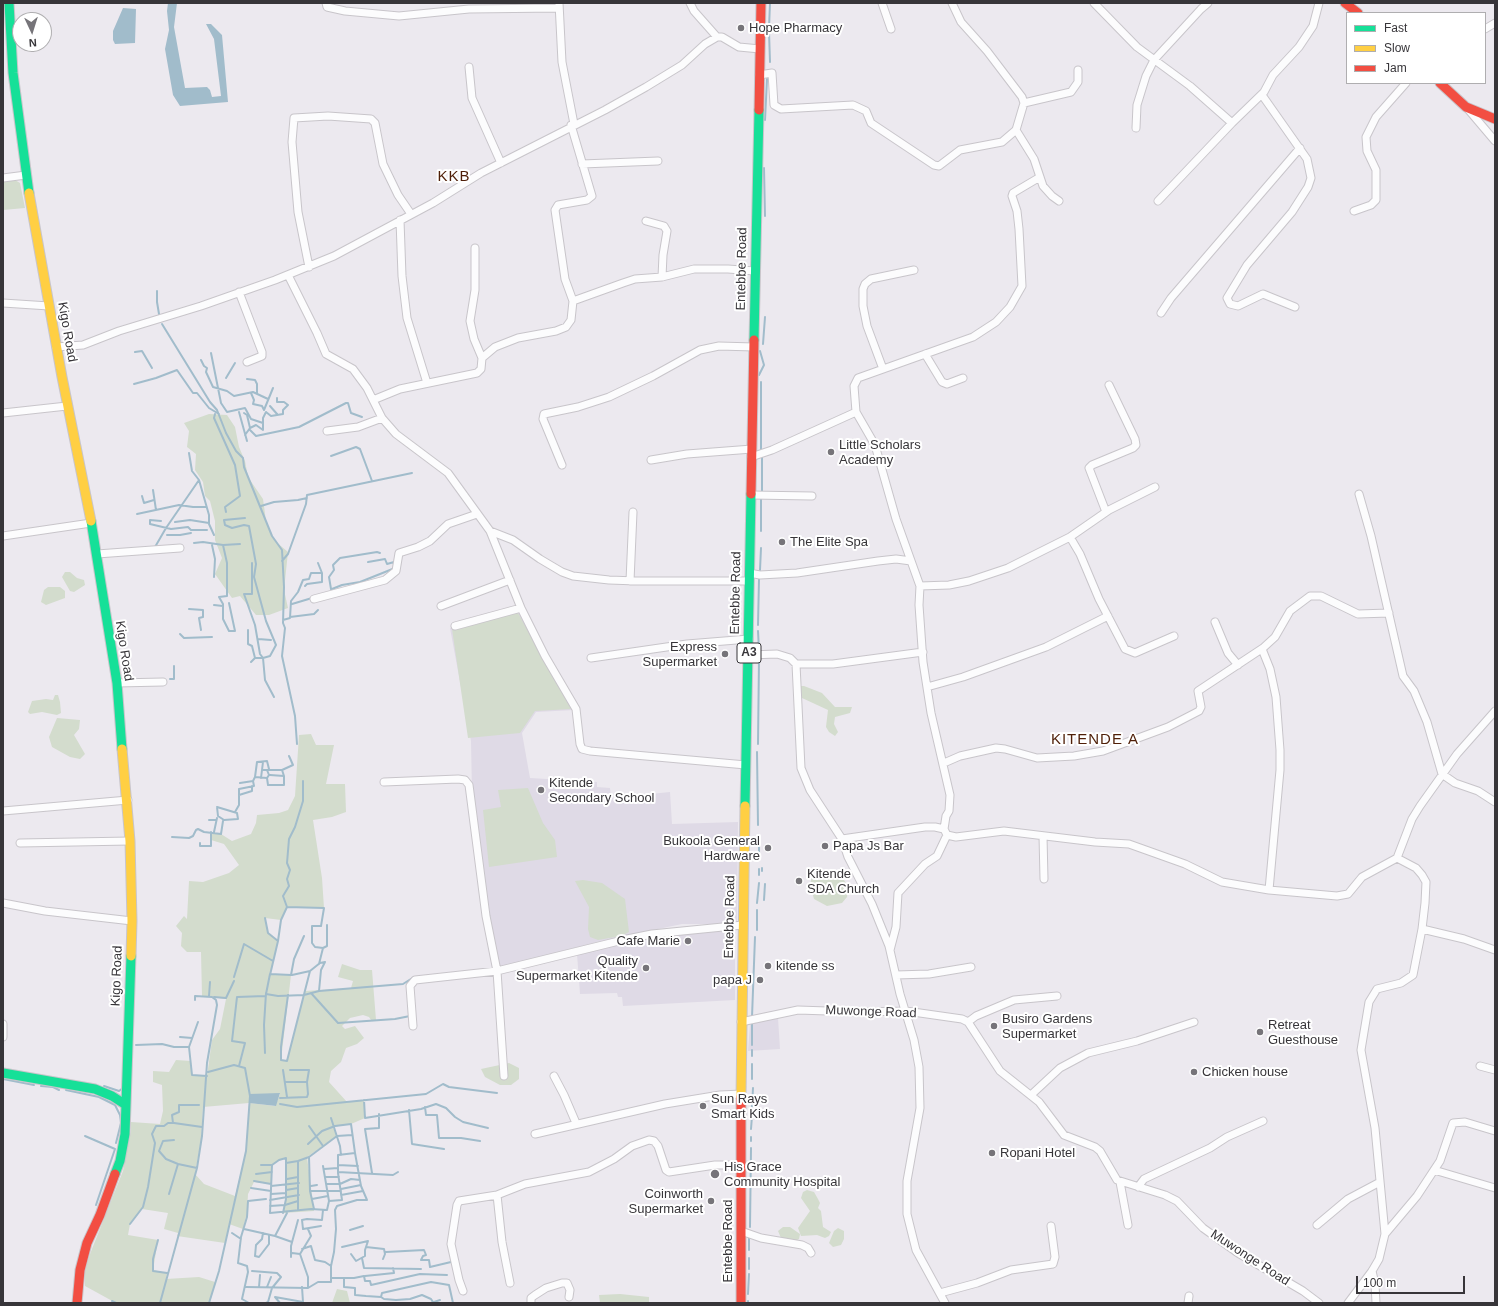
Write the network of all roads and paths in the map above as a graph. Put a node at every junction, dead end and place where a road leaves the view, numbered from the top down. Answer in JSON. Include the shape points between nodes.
{"nodes":[{"id":1,"x":9,"y":3,"type":"edge"},
{"id":2,"x":326,"y":3,"type":"edge"},
{"id":3,"x":690,"y":3,"type":"edge"},
{"id":4,"x":761,"y":3,"type":"edge"},
{"id":5,"x":882,"y":3,"type":"edge"},
{"id":6,"x":952,"y":3,"type":"edge"},
{"id":7,"x":1094,"y":3,"type":"edge"},
{"id":8,"x":1208,"y":3,"type":"edge"},
{"id":9,"x":1319,"y":3,"type":"edge"},
{"id":10,"x":1345,"y":3,"type":"edge"},
{"id":11,"x":559,"y":6,"type":"edge"},
{"id":12,"x":1357,"y":12,"type":"edge"},
{"id":13,"x":1495,"y":23,"type":"edge"},
{"id":14,"x":1486,"y":28,"type":"edge"},
{"id":15,"x":891,"y":29,"type":"dead end"},
{"id":16,"x":717,"y":37,"type":"junction"},
{"id":17,"x":760,"y":49,"type":"junction"},
{"id":18,"x":1154,"y":60,"type":"junction"},
{"id":19,"x":469,"y":67,"type":"dead end"},
{"id":20,"x":1078,"y":70,"type":"dead end"},
{"id":21,"x":759,"y":75,"type":"junction"},
{"id":22,"x":1405,"y":84,"type":"edge"},
{"id":23,"x":1441,"y":84,"type":"edge"},
{"id":24,"x":1262,"y":95,"type":"junction"},
{"id":25,"x":1024,"y":103,"type":"junction"},
{"id":26,"x":1466,"y":107,"type":"junction"},
{"id":27,"x":1495,"y":120,"type":"edge"},
{"id":28,"x":1232,"y":123,"type":"junction"},
{"id":29,"x":573,"y":125,"type":"junction"},
{"id":30,"x":1136,"y":128,"type":"dead end"},
{"id":31,"x":1016,"y":130,"type":"junction"},
{"id":32,"x":1495,"y":141,"type":"edge"},
{"id":33,"x":1300,"y":148,"type":"junction"},
{"id":34,"x":658,"y":161,"type":"dead end"},
{"id":35,"x":501,"y":163,"type":"junction"},
{"id":36,"x":582,"y":164,"type":"junction"},
{"id":37,"x":26,"y":176,"type":"junction"},
{"id":38,"x":1040,"y":177,"type":"junction"},
{"id":39,"x":3,"y":178,"type":"edge"},
{"id":40,"x":1059,"y":201,"type":"dead end"},
{"id":41,"x":1158,"y":201,"type":"dead end"},
{"id":42,"x":1354,"y":211,"type":"dead end"},
{"id":43,"x":411,"y":214,"type":"junction"},
{"id":44,"x":400,"y":220,"type":"junction"},
{"id":45,"x":646,"y":221,"type":"dead end"},
{"id":46,"x":476,"y":248,"type":"dead end"},
{"id":47,"x":308,"y":266,"type":"junction"},
{"id":48,"x":914,"y":270,"type":"dead end"},
{"id":49,"x":755,"y":272,"type":"junction"},
{"id":50,"x":288,"y":275,"type":"junction"},
{"id":51,"x":662,"y":278,"type":"junction"},
{"id":52,"x":239,"y":292,"type":"junction"},
{"id":53,"x":573,"y":301,"type":"junction"},
{"id":54,"x":3,"y":303,"type":"edge"},
{"id":55,"x":49,"y":306,"type":"junction"},
{"id":56,"x":1295,"y":307,"type":"dead end"},
{"id":57,"x":1161,"y":313,"type":"dead end"},
{"id":58,"x":56,"y":347,"type":"junction"},
{"id":59,"x":754,"y":348,"type":"junction"},
{"id":60,"x":925,"y":354,"type":"junction"},
{"id":61,"x":482,"y":358,"type":"junction"},
{"id":62,"x":247,"y":362,"type":"dead end"},
{"id":63,"x":883,"y":369,"type":"junction"},
{"id":64,"x":963,"y":378,"type":"dead end"},
{"id":65,"x":427,"y":383,"type":"junction"},
{"id":66,"x":1109,"y":385,"type":"dead end"},
{"id":67,"x":373,"y":400,"type":"junction"},
{"id":68,"x":67,"y":406,"type":"junction"},
{"id":69,"x":856,"y":412,"type":"junction"},
{"id":70,"x":3,"y":413,"type":"edge"},
{"id":71,"x":382,"y":418,"type":"junction"},
{"id":72,"x":327,"y":431,"type":"dead end"},
{"id":73,"x":751,"y":453,"type":"junction"},
{"id":74,"x":652,"y":460,"type":"dead end"},
{"id":75,"x":562,"y":465,"type":"dead end"},
{"id":76,"x":1155,"y":487,"type":"dead end"},
{"id":77,"x":1359,"y":494,"type":"dead end"},
{"id":78,"x":751,"y":495,"type":"junction"},
{"id":79,"x":812,"y":496,"type":"dead end"},
{"id":80,"x":633,"y":512,"type":"dead end"},
{"id":81,"x":1106,"y":512,"type":"junction"},
{"id":82,"x":476,"y":514,"type":"junction"},
{"id":83,"x":91,"y":523,"type":"junction"},
{"id":84,"x":490,"y":531,"type":"junction"},
{"id":85,"x":3,"y":536,"type":"edge"},
{"id":86,"x":1070,"y":537,"type":"junction"},
{"id":87,"x":180,"y":548,"type":"dead end"},
{"id":88,"x":97,"y":554,"type":"junction"},
{"id":89,"x":911,"y":561,"type":"junction"},
{"id":90,"x":749,"y":577,"type":"junction"},
{"id":91,"x":510,"y":580,"type":"junction"},
{"id":92,"x":630,"y":581,"type":"junction"},
{"id":93,"x":920,"y":586,"type":"junction"},
{"id":94,"x":314,"y":599,"type":"dead end"},
{"id":95,"x":441,"y":606,"type":"dead end"},
{"id":96,"x":520,"y":608,"type":"junction"},
{"id":97,"x":1388,"y":613,"type":"junction"},
{"id":98,"x":1108,"y":616,"type":"junction"},
{"id":99,"x":1215,"y":622,"type":"dead end"},
{"id":100,"x":455,"y":626,"type":"dead end"},
{"id":101,"x":1174,"y":636,"type":"dead end"},
{"id":102,"x":749,"y":639,"type":"junction"},
{"id":103,"x":1262,"y":649,"type":"junction"},
{"id":104,"x":923,"y":652,"type":"junction"},
{"id":105,"x":749,"y":655,"type":"junction"},
{"id":106,"x":591,"y":658,"type":"dead end"},
{"id":107,"x":796,"y":664,"type":"junction"},
{"id":108,"x":1238,"y":665,"type":"junction"},
{"id":109,"x":163,"y":682,"type":"dead end"},
{"id":110,"x":117,"y":683,"type":"junction"},
{"id":111,"x":927,"y":687,"type":"junction"},
{"id":112,"x":1495,"y":711,"type":"edge"},
{"id":113,"x":944,"y":763,"type":"junction"},
{"id":114,"x":746,"y":765,"type":"junction"},
{"id":115,"x":1442,"y":774,"type":"junction"},
{"id":116,"x":384,"y":782,"type":"dead end"},
{"id":117,"x":128,"y":800,"type":"junction"},
{"id":118,"x":1495,"y":802,"type":"edge"},
{"id":119,"x":3,"y":811,"type":"edge"},
{"id":120,"x":945,"y":832,"type":"junction"},
{"id":121,"x":1043,"y":836,"type":"junction"},
{"id":122,"x":842,"y":839,"type":"junction"},
{"id":123,"x":130,"y":841,"type":"junction"},
{"id":124,"x":20,"y":844,"type":"dead end"},
{"id":125,"x":1397,"y":858,"type":"junction"},
{"id":126,"x":1044,"y":879,"type":"dead end"},
{"id":127,"x":1269,"y":890,"type":"junction"},
{"id":128,"x":3,"y":904,"type":"edge"},
{"id":129,"x":132,"y":921,"type":"junction"},
{"id":130,"x":743,"y":925,"type":"junction"},
{"id":131,"x":1422,"y":929,"type":"junction"},
{"id":132,"x":890,"y":950,"type":"junction"},
{"id":133,"x":1495,"y":950,"type":"edge"},
{"id":134,"x":971,"y":967,"type":"dead end"},
{"id":135,"x":497,"y":971,"type":"junction"},
{"id":136,"x":896,"y":974,"type":"junction"},
{"id":137,"x":1057,"y":996,"type":"dead end"},
{"id":138,"x":906,"y":1011,"type":"junction"},
{"id":139,"x":741,"y":1022,"type":"junction"},
{"id":140,"x":968,"y":1022,"type":"junction"},
{"id":141,"x":1194,"y":1022,"type":"dead end"},
{"id":142,"x":3,"y":1024,"type":"edge"},
{"id":143,"x":413,"y":1026,"type":"dead end"},
{"id":144,"x":3,"y":1036,"type":"edge"},
{"id":145,"x":1480,"y":1066,"type":"dead end"},
{"id":146,"x":1495,"y":1070,"type":"edge"},
{"id":147,"x":3,"y":1074,"type":"edge"},
{"id":148,"x":504,"y":1076,"type":"dead end"},
{"id":149,"x":554,"y":1076,"type":"dead end"},
{"id":150,"x":742,"y":1094,"type":"junction"},
{"id":151,"x":1031,"y":1095,"type":"junction"},
{"id":152,"x":126,"y":1105,"type":"junction"},
{"id":153,"x":1263,"y":1121,"type":"dead end"},
{"id":154,"x":576,"y":1123,"type":"junction"},
{"id":155,"x":1495,"y":1132,"type":"edge"},
{"id":156,"x":535,"y":1134,"type":"dead end"},
{"id":157,"x":741,"y":1165,"type":"junction"},
{"id":158,"x":1434,"y":1170,"type":"junction"},
{"id":159,"x":1120,"y":1182,"type":"junction"},
{"id":160,"x":1380,"y":1182,"type":"junction"},
{"id":161,"x":1138,"y":1187,"type":"junction"},
{"id":162,"x":1495,"y":1188,"type":"edge"},
{"id":163,"x":496,"y":1195,"type":"junction"},
{"id":164,"x":1128,"y":1225,"type":"dead end"},
{"id":165,"x":1318,"y":1225,"type":"dead end"},
{"id":166,"x":1051,"y":1226,"type":"dead end"},
{"id":167,"x":740,"y":1231,"type":"junction"},
{"id":168,"x":1385,"y":1234,"type":"junction"},
{"id":169,"x":811,"y":1253,"type":"dead end"},
{"id":170,"x":1372,"y":1271,"type":"junction"},
{"id":171,"x":510,"y":1283,"type":"dead end"},
{"id":172,"x":463,"y":1291,"type":"dead end"},
{"id":173,"x":940,"y":1293,"type":"junction"},
{"id":174,"x":569,"y":1297,"type":"dead end"},
{"id":175,"x":77,"y":1303,"type":"edge"},
{"id":176,"x":531,"y":1303,"type":"edge"},
{"id":177,"x":741,"y":1303,"type":"edge"},
{"id":178,"x":945,"y":1303,"type":"edge"},
{"id":179,"x":1320,"y":1303,"type":"edge"},
{"id":180,"x":1348,"y":1303,"type":"edge"},
{"id":181,"x":1376,"y":1303,"type":"edge"}],
"edges":[{"from":1,"to":37,"type":"street","name":"Kigo Road","via":[[13,73]]},
{"from":2,"to":11,"type":"street","via":[[327,7],[345,11],[399,16],[469,9]]},
{"from":3,"to":16,"type":"street","via":[[694,12]]},
{"from":4,"to":17,"type":"street","name":"Entebbe Road","number":"A3"},
{"from":5,"to":15,"type":"street"},
{"from":6,"to":25,"type":"street","via":[[961,22],[992,57]]},
{"from":7,"to":18,"type":"street","via":[[1137,48]]},
{"from":8,"to":18,"type":"street"},
{"from":9,"to":24,"type":"street","via":[[1314,26],[1273,75]]},
{"from":10,"to":12,"type":"street"},
{"from":11,"to":29,"type":"street","via":[[562,62]]},
{"from":13,"to":14,"type":"street"},
{"from":16,"to":17,"type":"street","via":[[722,37],[739,47]]},
{"from":16,"to":29,"type":"street","via":[[670,73]]},
{"from":17,"to":21,"type":"street","name":"Entebbe Road","number":"A3"},
{"from":18,"to":28,"type":"street","via":[[1190,86]]},
{"from":18,"to":30,"type":"street","via":[[1140,94],[1135,116]]},
{"from":19,"to":35,"type":"street","via":[[472,98]]},
{"from":20,"to":25,"type":"street","via":[[1078,82],[1071,92]]},
{"from":21,"to":31,"type":"street","via":[[772,74],[774,105],[781,109],[853,104],[866,111],[871,123],[934,165],[939,166],[960,150],[1002,142]]},
{"from":21,"to":49,"type":"street","name":"Entebbe Road","number":"A3"},
{"from":22,"to":42,"type":"street","via":[[1376,117],[1366,137],[1367,151],[1376,170],[1376,200],[1371,206]]},
{"from":23,"to":26,"type":"street"},
{"from":24,"to":28,"type":"street"},
{"from":24,"to":33,"type":"street"},
{"from":25,"to":31,"type":"street"},
{"from":26,"to":27,"type":"street"},
{"from":26,"to":32,"type":"street"},
{"from":28,"to":41,"type":"street"},
{"from":29,"to":35,"type":"street"},
{"from":29,"to":36,"type":"street"},
{"from":31,"to":38,"type":"street","via":[[1034,159]]},
{"from":33,"to":56,"type":"street","via":[[1309,167],[1311,178],[1308,187],[1292,212],[1247,265],[1226,298],[1230,304],[1238,306],[1264,294]]},
{"from":33,"to":57,"type":"street","via":[[1171,298]]},
{"from":34,"to":36,"type":"street"},
{"from":35,"to":43,"type":"street","via":[[481,172]]},
{"from":36,"to":53,"type":"street","via":[[591,198],[558,205],[555,215],[565,279]]},
{"from":37,"to":39,"type":"street"},
{"from":37,"to":55,"type":"street","name":"Kigo Road"},
{"from":38,"to":40,"type":"street","via":[[1047,192]]},
{"from":38,"to":60,"type":"street","via":[[1012,196],[1017,211],[1022,273],[1022,286],[1015,300],[988,328],[974,337]]},
{"from":43,"to":44,"type":"street"},
{"from":43,"to":47,"type":"street","via":[[398,195],[383,164],[375,123],[371,119],[328,116],[294,118],[292,142],[298,212]]},
{"from":44,"to":47,"type":"street","via":[[334,256]]},
{"from":44,"to":65,"type":"street","via":[[407,318]]},
{"from":45,"to":51,"type":"street","via":[[664,226],[667,231]]},
{"from":46,"to":61,"type":"street","via":[[475,290],[470,321]]},
{"from":47,"to":50,"type":"street"},
{"from":48,"to":63,"type":"street","via":[[871,279],[863,289],[867,326]]},
{"from":49,"to":51,"type":"street","via":[[694,269]]},
{"from":49,"to":59,"type":"street","name":"Entebbe Road","number":"A3"},
{"from":50,"to":52,"type":"street"},
{"from":50,"to":67,"type":"street","via":[[326,354],[354,369]]},
{"from":51,"to":53,"type":"street","via":[[635,279]]},
{"from":52,"to":58,"type":"street","via":[[83,345]]},
{"from":52,"to":62,"type":"street","via":[[262,352],[262,356]]},
{"from":53,"to":61,"type":"street","via":[[571,320],[566,327],[511,341],[495,348]]},
{"from":54,"to":55,"type":"street"},
{"from":55,"to":58,"type":"street","name":"Kigo Road"},
{"from":58,"to":68,"type":"street","name":"Kigo Road"},
{"from":59,"to":73,"type":"street","name":"Entebbe Road","number":"A3"},
{"from":59,"to":75,"type":"street","via":[[719,346],[700,350],[609,397],[544,414],[543,419]]},
{"from":60,"to":63,"type":"street"},
{"from":60,"to":64,"type":"street","via":[[942,382],[947,384]]},
{"from":61,"to":65,"type":"street","via":[[481,370],[477,373]]},
{"from":63,"to":69,"type":"street","via":[[858,378],[854,382]]},
{"from":65,"to":67,"type":"street","via":[[400,389]]},
{"from":66,"to":81,"type":"street","via":[[1136,445],[1092,464],[1089,468]]},
{"from":67,"to":71,"type":"street"},
{"from":68,"to":70,"type":"street"},
{"from":68,"to":83,"type":"street","name":"Kigo Road"},
{"from":69,"to":73,"type":"street","via":[[772,450]]},
{"from":69,"to":89,"type":"street","via":[[875,445]]},
{"from":71,"to":72,"type":"street","via":[[358,427]]},
{"from":71,"to":82,"type":"street","via":[[396,434],[448,473]]},
{"from":73,"to":74,"type":"street","via":[[687,454]]},
{"from":73,"to":78,"type":"street","name":"Entebbe Road","number":"A3"},
{"from":76,"to":81,"type":"street"},
{"from":77,"to":97,"type":"street"},
{"from":78,"to":79,"type":"street"},
{"from":78,"to":90,"type":"street","name":"Entebbe Road","number":"A3"},
{"from":80,"to":92,"type":"street"},
{"from":81,"to":86,"type":"street"},
{"from":82,"to":84,"type":"street"},
{"from":82,"to":94,"type":"street","via":[[448,524],[430,541],[398,553],[396,572],[385,580]]},
{"from":83,"to":85,"type":"street"},
{"from":83,"to":88,"type":"street","name":"Kigo Road"},
{"from":84,"to":91,"type":"street"},
{"from":84,"to":92,"type":"street","via":[[513,540],[540,559],[573,576]]},
{"from":86,"to":93,"type":"street","via":[[987,576],[949,585]]},
{"from":86,"to":98,"type":"street"},
{"from":87,"to":88,"type":"street"},
{"from":88,"to":110,"type":"street","name":"Kigo Road"},
{"from":89,"to":90,"type":"street","via":[[884,560],[797,573]]},
{"from":89,"to":93,"type":"street"},
{"from":90,"to":92,"type":"street"},
{"from":90,"to":102,"type":"street","name":"Entebbe Road","number":"A3"},
{"from":91,"to":95,"type":"street"},
{"from":91,"to":96,"type":"street"},
{"from":93,"to":104,"type":"street"},
{"from":96,"to":100,"type":"street"},
{"from":96,"to":114,"type":"street","via":[[576,709],[580,744],[585,751]]},
{"from":97,"to":103,"type":"street","via":[[1354,613],[1321,596],[1310,596],[1290,611],[1275,637]]},
{"from":97,"to":115,"type":"street","via":[[1403,676],[1414,691],[1427,722]]},
{"from":98,"to":101,"type":"street","via":[[1119,640],[1125,649],[1132,653]]},
{"from":98,"to":111,"type":"street","via":[[1046,647]]},
{"from":99,"to":108,"type":"street","via":[[1228,653]]},
{"from":102,"to":105,"type":"street","name":"Entebbe Road","number":"A3"},
{"from":102,"to":106,"type":"street","via":[[680,645]]},
{"from":103,"to":108,"type":"street"},
{"from":103,"to":127,"type":"street","via":[[1270,669],[1276,697],[1280,750]]},
{"from":104,"to":107,"type":"street","via":[[833,664]]},
{"from":104,"to":111,"type":"street"},
{"from":105,"to":107,"type":"street","via":[[777,654],[790,658]]},
{"from":105,"to":114,"type":"street","name":"Entebbe Road","number":"A3"},
{"from":107,"to":122,"type":"street","via":[[801,768],[810,790]]},
{"from":108,"to":113,"type":"street","via":[[1198,691],[1201,707],[1199,711],[1168,727],[1102,751],[1037,758],[1005,748],[996,748],[960,756]]},
{"from":109,"to":110,"type":"street"},
{"from":110,"to":117,"type":"street","name":"Kigo Road","via":[[122,762]]},
{"from":111,"to":113,"type":"street"},
{"from":112,"to":115,"type":"street"},
{"from":113,"to":120,"type":"street","via":[[950,795]]},
{"from":114,"to":130,"type":"street","name":"Entebbe Road","number":"A3"},
{"from":115,"to":118,"type":"street"},
{"from":115,"to":125,"type":"street","via":[[1412,819]]},
{"from":116,"to":135,"type":"street","via":[[458,779],[468,782],[486,916]]},
{"from":117,"to":119,"type":"street"},
{"from":117,"to":123,"type":"street","name":"Kigo Road"},
{"from":120,"to":121,"type":"street","via":[[956,837],[1004,831]]},
{"from":120,"to":122,"type":"street","via":[[925,826]]},
{"from":120,"to":132,"type":"street","via":[[938,856],[925,864],[898,893],[896,927]]},
{"from":121,"to":126,"type":"street"},
{"from":121,"to":127,"type":"street","via":[[1129,844],[1185,864],[1222,882]]},
{"from":122,"to":132,"type":"street"},
{"from":123,"to":124,"type":"street"},
{"from":123,"to":129,"type":"street","name":"Kigo Road"},
{"from":125,"to":127,"type":"street","via":[[1362,877],[1345,896]]},
{"from":125,"to":131,"type":"street","via":[[1416,868],[1426,882]]},
{"from":128,"to":129,"type":"street"},
{"from":129,"to":152,"type":"street","name":"Kigo Road"},
{"from":130,"to":135,"type":"street","via":[[689,929],[627,939]]},
{"from":130,"to":139,"type":"street","name":"Entebbe Road","number":"A3"},
{"from":131,"to":133,"type":"street","via":[[1464,939]]},
{"from":131,"to":160,"type":"street","via":[[1413,975],[1402,983],[1378,988],[1369,1002],[1361,1050],[1372,1110]]},
{"from":132,"to":136,"type":"street"},
{"from":134,"to":136,"type":"street","via":[[929,974]]},
{"from":135,"to":143,"type":"street","via":[[411,982]]},
{"from":135,"to":148,"type":"street"},
{"from":136,"to":138,"type":"street"},
{"from":137,"to":140,"type":"street","via":[[1014,1000]]},
{"from":138,"to":139,"type":"street","name":"Muwonge Road","via":[[798,1010]]},
{"from":138,"to":140,"type":"street","name":"Muwonge Road"},
{"from":138,"to":173,"type":"street","via":[[919,1067],[920,1096],[919,1116],[907,1181],[907,1214],[916,1250]]},
{"from":139,"to":150,"type":"street","name":"Entebbe Road","number":"A3"},
{"from":140,"to":151,"type":"street","via":[[1000,1071]]},
{"from":141,"to":151,"type":"street","via":[[1137,1041],[1088,1053],[1060,1068]]},
{"from":142,"to":144,"type":"street"},
{"from":145,"to":146,"type":"street"},
{"from":147,"to":152,"type":"street","via":[[95,1089]]},
{"from":149,"to":154,"type":"street"},
{"from":150,"to":154,"type":"street","via":[[690,1099]]},
{"from":150,"to":157,"type":"street","name":"Entebbe Road","number":"A3"},
{"from":151,"to":159,"type":"street","via":[[1064,1135],[1100,1151],[1113,1177]]},
{"from":152,"to":175,"type":"street","name":"Kigo Road","via":[[125,1134],[120,1161],[87,1243],[80,1270]]},
{"from":153,"to":161,"type":"street","via":[[1144,1179]]},
{"from":154,"to":156,"type":"street"},
{"from":155,"to":158,"type":"street","via":[[1465,1122],[1453,1123]]},
{"from":157,"to":163,"type":"street","via":[[715,1165],[669,1172],[658,1146],[649,1140],[632,1146],[589,1172],[525,1184]]},
{"from":157,"to":167,"type":"street","name":"Entebbe Road","number":"A3"},
{"from":158,"to":162,"type":"street"},
{"from":158,"to":168,"type":"street","via":[[1417,1196]]},
{"from":159,"to":161,"type":"street","name":"Muwonge Road"},
{"from":159,"to":164,"type":"street"},
{"from":160,"to":165,"type":"street","via":[[1348,1199]]},
{"from":160,"to":168,"type":"street"},
{"from":161,"to":179,"type":"street","name":"Muwonge Road","via":[[1165,1195],[1177,1202],[1203,1228],[1238,1253]]},
{"from":163,"to":171,"type":"street"},
{"from":163,"to":172,"type":"street","via":[[464,1199],[457,1205],[451,1244]]},
{"from":166,"to":173,"type":"street","via":[[1055,1257],[1052,1264],[1011,1270]]},
{"from":167,"to":169,"type":"street","via":[[761,1238],[802,1245]]},
{"from":167,"to":177,"type":"street","name":"Entebbe Road","number":"A3"},
{"from":168,"to":170,"type":"street","via":[[1379,1258]]},
{"from":170,"to":180,"type":"street"},
{"from":170,"to":181,"type":"street"},
{"from":173,"to":178,"type":"street"},
{"from":174,"to":176,"type":"street","via":[[567,1283],[562,1283],[535,1295],[531,1298]]}]}
